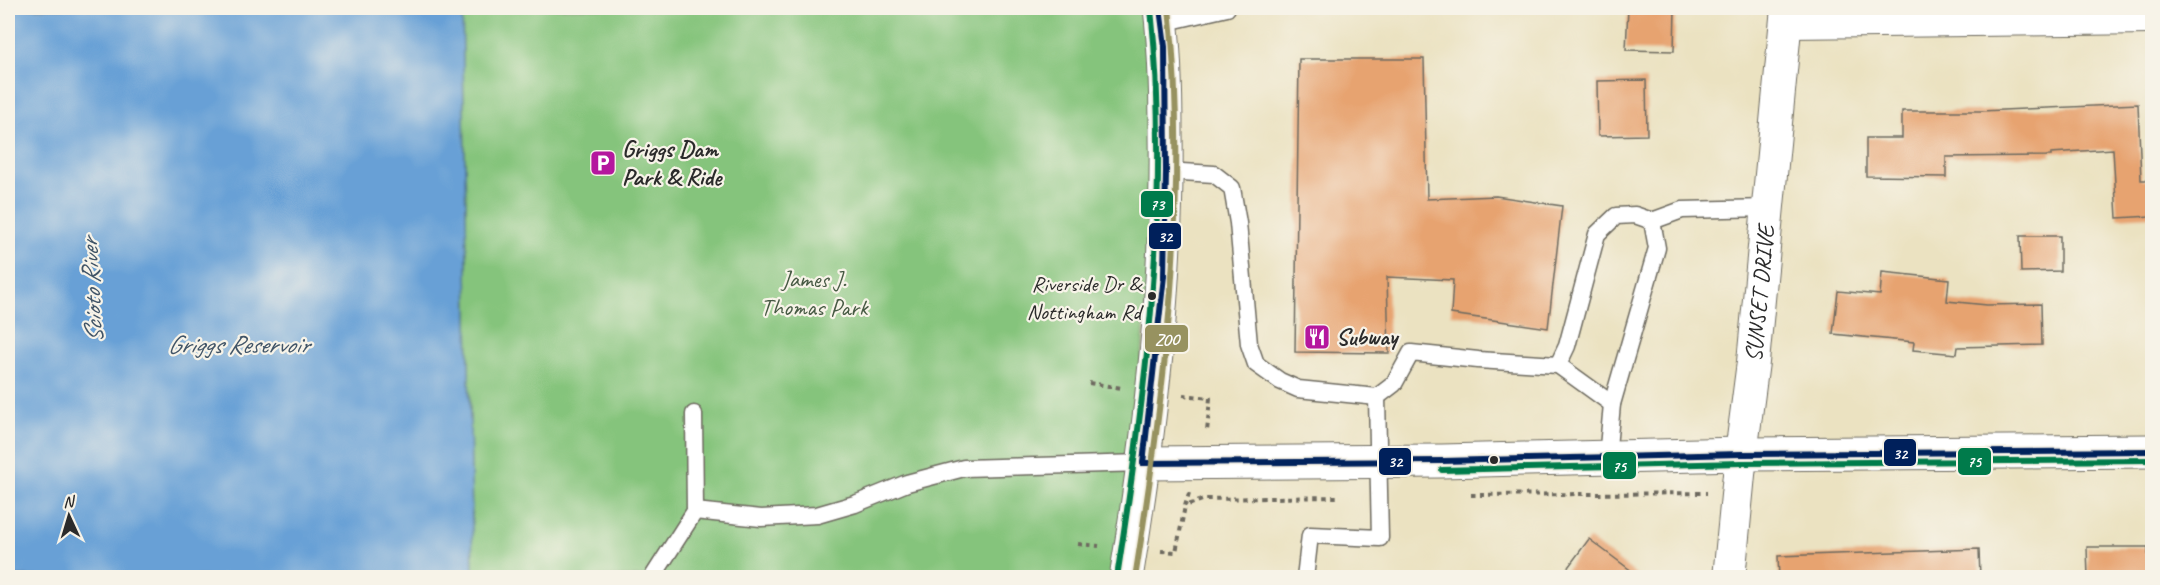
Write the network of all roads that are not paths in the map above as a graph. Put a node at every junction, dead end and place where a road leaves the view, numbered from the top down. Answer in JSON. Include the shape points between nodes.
{"nodes":[{"id":1,"x":1227,"y":8,"type":"edge"},
{"id":2,"x":1161,"y":15,"type":"edge"},
{"id":3,"x":1786,"y":15,"type":"edge"},
{"id":4,"x":2152,"y":18,"type":"edge"},
{"id":5,"x":1166,"y":171,"type":"junction"},
{"id":6,"x":1768,"y":208,"type":"junction"},
{"id":7,"x":1652,"y":221,"type":"junction"},
{"id":8,"x":1558,"y":364,"type":"junction"},
{"id":9,"x":1377,"y":397,"type":"junction"},
{"id":10,"x":1612,"y":404,"type":"junction"},
{"id":11,"x":694,"y":414,"type":"dead end"},
{"id":12,"x":2152,"y":451,"type":"edge"},
{"id":13,"x":1741,"y":454,"type":"junction"},
{"id":14,"x":1607,"y":458,"type":"junction"},
{"id":15,"x":1378,"y":462,"type":"junction"},
{"id":16,"x":1143,"y":463,"type":"junction"},
{"id":17,"x":695,"y":511,"type":"junction"},
{"id":18,"x":652,"y":578,"type":"edge"},
{"id":19,"x":1126,"y":578,"type":"edge"},
{"id":20,"x":1305,"y":578,"type":"edge"},
{"id":21,"x":1729,"y":578,"type":"edge"}],
"edges":[{"from":1,"to":2,"type":"lane"},
{"from":2,"to":5,"type":"street","via":[[1165,46]]},
{"from":3,"to":4,"type":"street"},
{"from":3,"to":6,"type":"street","name":"SUNSET DRIVE"},
{"from":5,"to":9,"type":"lane","via":[[1215,174],[1232,188],[1249,344],[1256,364],[1298,389]]},
{"from":5,"to":16,"type":"street","via":[[1164,276]]},
{"from":6,"to":7,"type":"lane","via":[[1682,210]]},
{"from":6,"to":13,"type":"street","name":"SUNSET DRIVE"},
{"from":7,"to":8,"type":"lane","via":[[1635,215],[1616,216],[1597,234],[1567,346]]},
{"from":7,"to":10,"type":"lane","via":[[1657,248]]},
{"from":8,"to":9,"type":"lane","via":[[1411,353],[1394,384]]},
{"from":8,"to":10,"type":"lane"},
{"from":9,"to":15,"type":"lane"},
{"from":10,"to":14,"type":"lane"},
{"from":11,"to":17,"type":"lane"},
{"from":12,"to":13,"type":"street"},
{"from":13,"to":14,"type":"street"},
{"from":13,"to":21,"type":"street","name":"SUNSET DRIVE"},
{"from":14,"to":15,"type":"street"},
{"from":15,"to":16,"type":"street"},
{"from":15,"to":20,"type":"lane","via":[[1380,538],[1310,535]]},
{"from":16,"to":17,"type":"lane","via":[[964,468],[907,483],[817,515],[761,518]]},
{"from":16,"to":19,"type":"street"},
{"from":17,"to":18,"type":"lane"}]}
